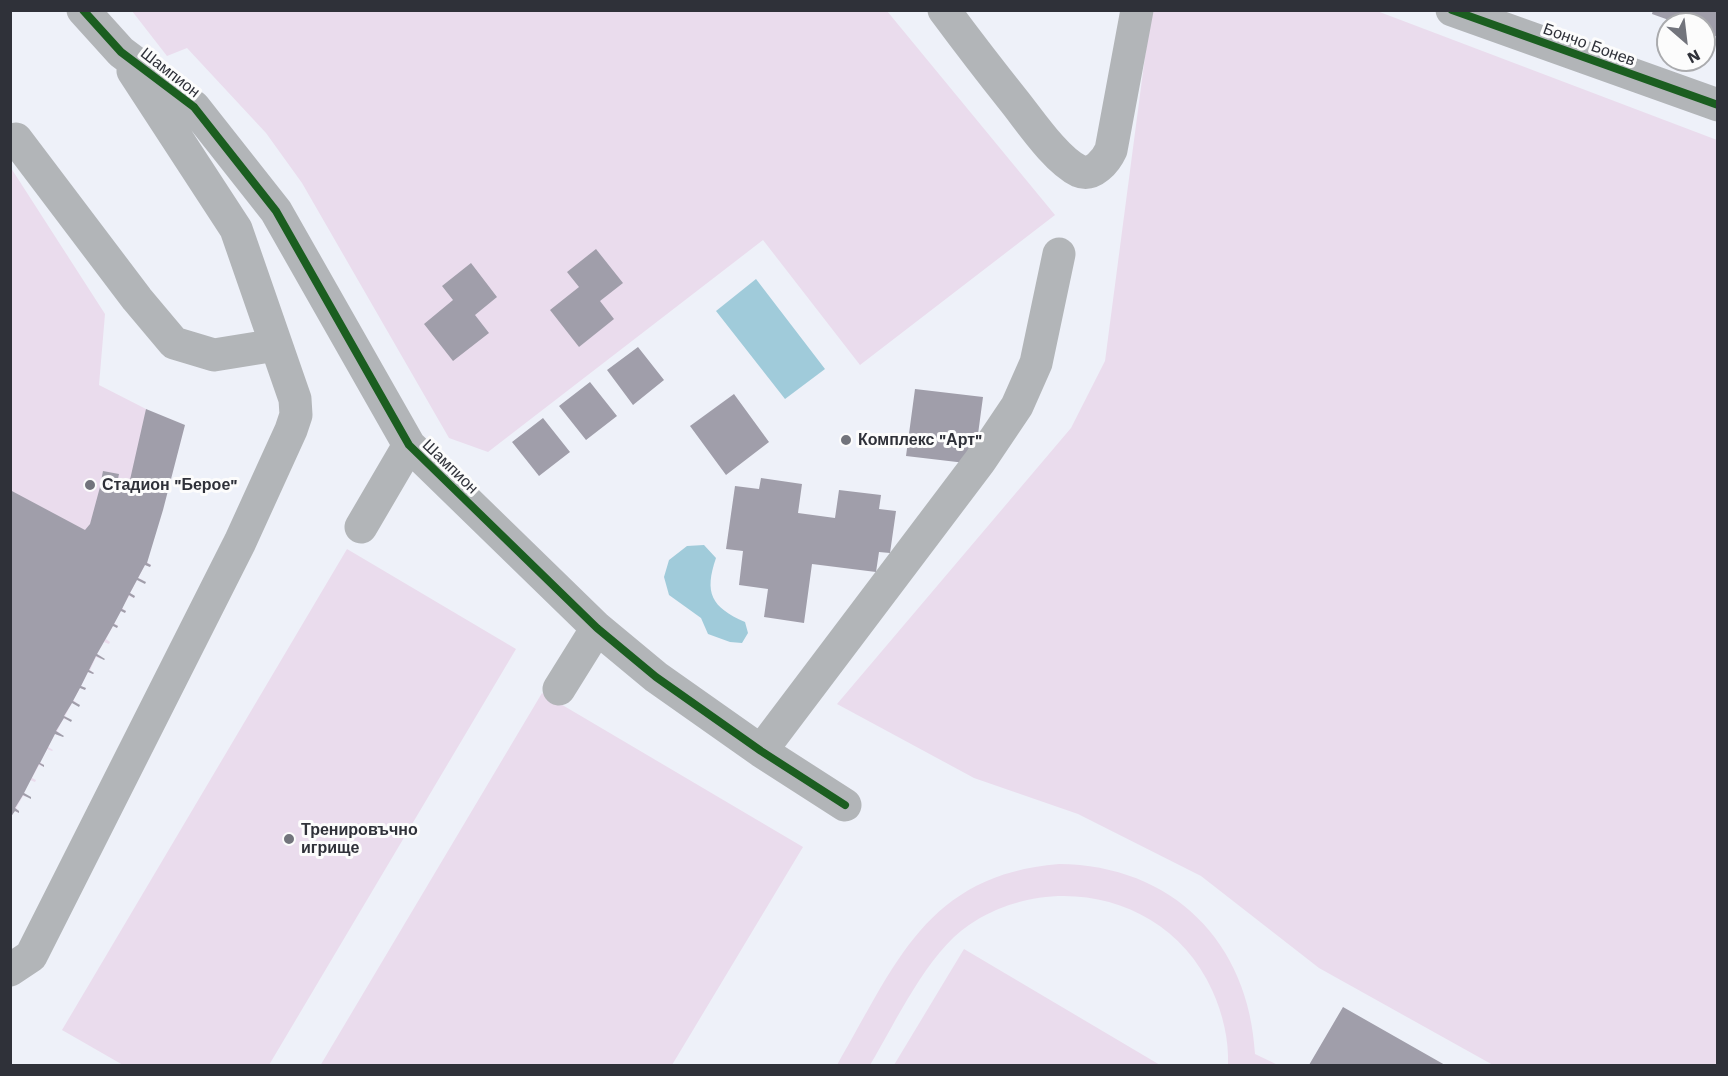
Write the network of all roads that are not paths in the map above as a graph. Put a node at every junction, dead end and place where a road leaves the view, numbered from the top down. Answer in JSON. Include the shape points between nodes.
{"nodes":[{"id":1,"x":83,"y":10,"type":"edge"},
{"id":2,"x":944,"y":10,"type":"edge"},
{"id":3,"x":1137,"y":10,"type":"edge"},
{"id":4,"x":1452,"y":10,"type":"edge"},
{"id":5,"x":121,"y":52,"type":"junction"},
{"id":6,"x":1718,"y":105,"type":"edge"},
{"id":7,"x":16,"y":139,"type":"dead end"},
{"id":8,"x":1059,"y":254,"type":"dead end"},
{"id":9,"x":276,"y":345,"type":"junction"},
{"id":10,"x":409,"y":445,"type":"junction"},
{"id":11,"x":361,"y":527,"type":"dead end"},
{"id":12,"x":597,"y":628,"type":"junction"},
{"id":13,"x":559,"y":688,"type":"dead end"},
{"id":14,"x":761,"y":751,"type":"junction"},
{"id":15,"x":844,"y":805,"type":"dead end"},
{"id":16,"x":10,"y":970,"type":"edge"}],
"edges":[{"from":1,"to":5,"type":"street","name":"Шампион"},
{"from":2,"to":3,"type":"street","via":[[1050,147],[1083,172],[1100,165],[1111,150]]},
{"from":4,"to":6,"type":"street","name":"Бончо Бонев"},
{"from":5,"to":9,"type":"street","via":[[236,229]]},
{"from":5,"to":10,"type":"street","name":"Шампион","via":[[194,107],[276,211]]},
{"from":7,"to":9,"type":"street","via":[[174,343],[214,355]]},
{"from":8,"to":14,"type":"street","via":[[1036,363],[1017,406],[980,461]]},
{"from":9,"to":16,"type":"street","via":[[295,399],[296,415],[291,430],[240,542],[31,956]]},
{"from":10,"to":11,"type":"street"},
{"from":10,"to":12,"type":"street","name":"Шампион"},
{"from":12,"to":13,"type":"street"},
{"from":12,"to":14,"type":"street","name":"Шампион","via":[[656,677]]},
{"from":14,"to":15,"type":"street","name":"Шампион"}]}
